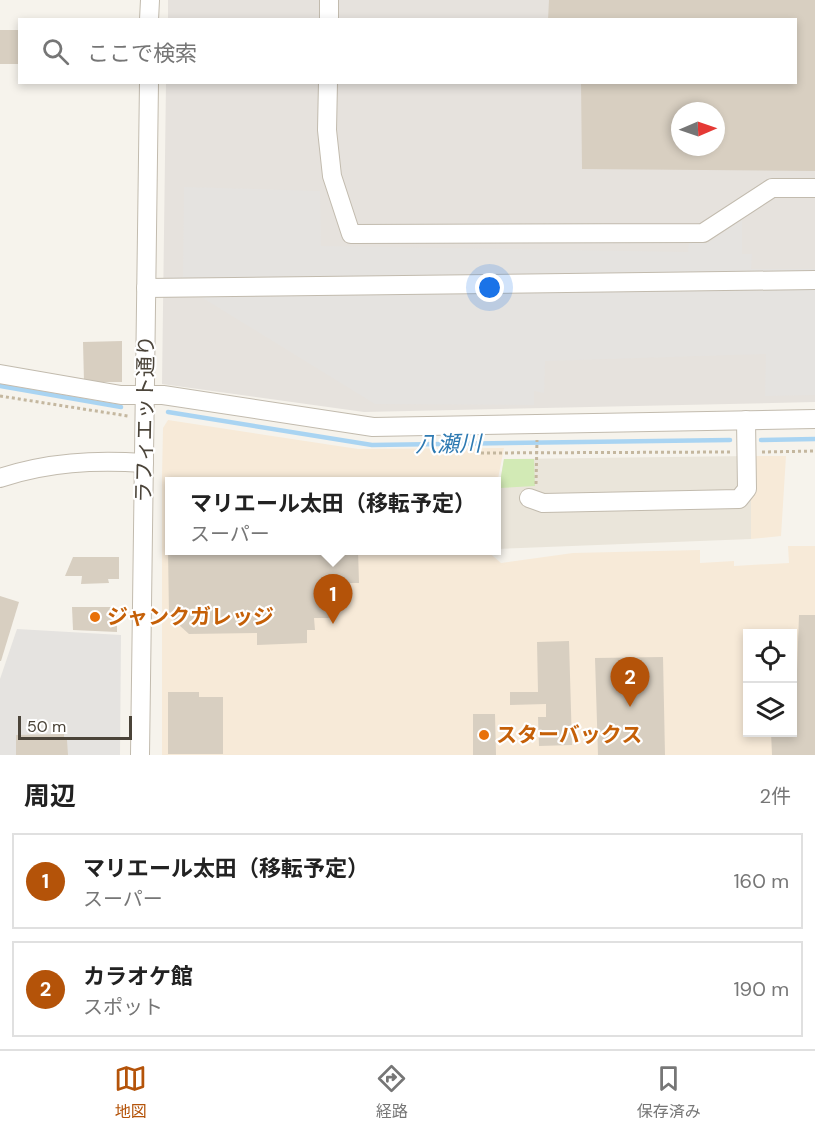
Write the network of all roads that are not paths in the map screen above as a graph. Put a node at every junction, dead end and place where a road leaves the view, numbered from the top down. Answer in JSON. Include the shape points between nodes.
{"nodes":[{"id":1,"x":150,"y":0,"type":"edge"},
{"id":2,"x":329,"y":0,"type":"edge"},
{"id":3,"x":149,"y":18,"type":"edge"},
{"id":4,"x":329,"y":18,"type":"edge"},
{"id":5,"x":149,"y":84,"type":"edge"},
{"id":6,"x":328,"y":84,"type":"edge"},
{"id":7,"x":815,"y":188,"type":"edge"},
{"id":8,"x":815,"y":280,"type":"edge"},
{"id":9,"x":146,"y":288,"type":"junction"},
{"id":10,"x":0,"y":374,"type":"edge"},
{"id":11,"x":145,"y":395,"type":"junction"},
{"id":12,"x":815,"y":419,"type":"edge"},
{"id":13,"x":746,"y":420,"type":"junction"},
{"id":14,"x":144,"y":463,"type":"junction"},
{"id":15,"x":0,"y":478,"type":"edge"},
{"id":16,"x":533,"y":493,"type":"road end"},
{"id":17,"x":140,"y":755,"type":"edge"}],
"edges":[{"from":1,"to":3,"type":"street"},
{"from":2,"to":4,"type":"street"},
{"from":5,"to":9,"type":"street","name":"ラフィエット通り"},
{"from":6,"to":7,"type":"street","via":[[332,176],[351,234],[703,233],[772,188]]},
{"from":8,"to":9,"type":"street"},
{"from":9,"to":11,"type":"street","name":"ラフィエット通り"},
{"from":10,"to":11,"type":"street","via":[[121,395]]},
{"from":11,"to":13,"type":"street","via":[[373,427]]},
{"from":11,"to":14,"type":"street","name":"ラフィエット通り"},
{"from":12,"to":13,"type":"street"},
{"from":13,"to":16,"type":"street","via":[[747,489],[744,496],[732,501],[543,503]]},
{"from":14,"to":15,"type":"street","via":[[64,462]]},
{"from":14,"to":17,"type":"street","name":"ラフィエット通り"}]}
